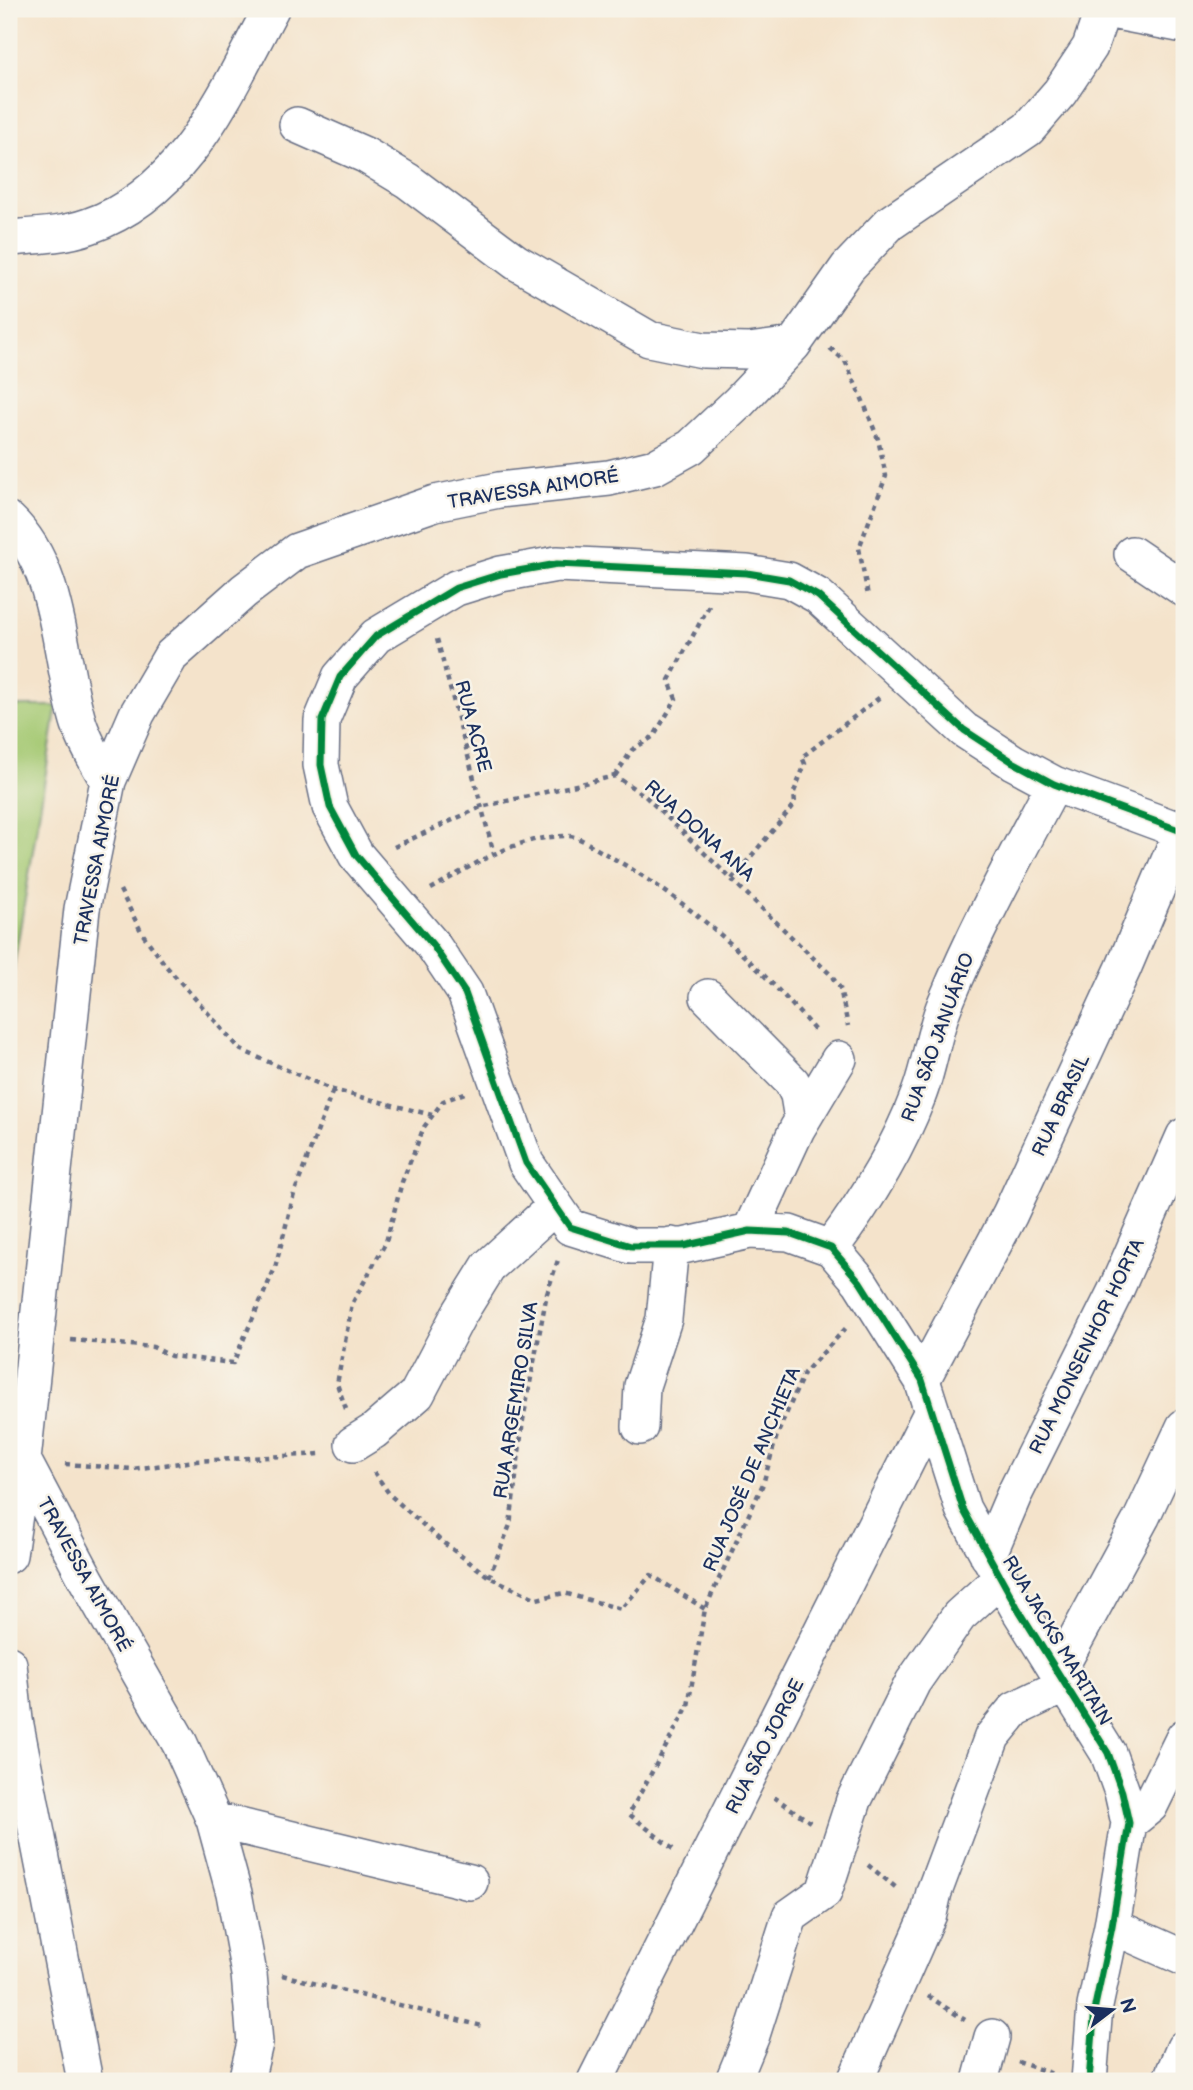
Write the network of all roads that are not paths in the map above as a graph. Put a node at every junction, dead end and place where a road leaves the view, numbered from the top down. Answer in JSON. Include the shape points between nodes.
{"nodes":[{"id":1,"x":271,"y":9,"type":"edge"},
{"id":2,"x":1103,"y":9,"type":"edge"},
{"id":3,"x":1184,"y":24,"type":"edge"},
{"id":4,"x":297,"y":125,"type":"dead end"},
{"id":5,"x":9,"y":238,"type":"edge"},
{"id":6,"x":799,"y":336,"type":"junction"},
{"id":7,"x":9,"y":520,"type":"edge"},
{"id":8,"x":1132,"y":554,"type":"dead end"},
{"id":9,"x":1184,"y":589,"type":"edge"},
{"id":10,"x":108,"y":782,"type":"junction"},
{"id":11,"x":1054,"y":783,"type":"junction"},
{"id":12,"x":1183,"y":829,"type":"edge"},
{"id":13,"x":708,"y":997,"type":"dead end"},
{"id":14,"x":839,"y":1059,"type":"road end"},
{"id":15,"x":802,"y":1119,"type":"junction"},
{"id":16,"x":1184,"y":1136,"type":"edge"},
{"id":17,"x":562,"y":1217,"type":"junction"},
{"id":18,"x":750,"y":1231,"type":"junction"},
{"id":19,"x":671,"y":1245,"type":"junction"},
{"id":20,"x":831,"y":1248,"type":"junction"},
{"id":21,"x":927,"y":1396,"type":"junction"},
{"id":22,"x":640,"y":1427,"type":"dead end"},
{"id":23,"x":1184,"y":1427,"type":"edge"},
{"id":24,"x":360,"y":1440,"type":"road end"},
{"id":25,"x":23,"y":1460,"type":"junction"},
{"id":26,"x":9,"y":1555,"type":"edge"},
{"id":27,"x":994,"y":1567,"type":"junction"},
{"id":28,"x":9,"y":1664,"type":"edge"},
{"id":29,"x":1063,"y":1677,"type":"junction"},
{"id":30,"x":1184,"y":1737,"type":"edge"},
{"id":31,"x":214,"y":1820,"type":"junction"},
{"id":32,"x":1129,"y":1824,"type":"junction"},
{"id":33,"x":470,"y":1882,"type":"dead end"},
{"id":34,"x":1112,"y":1926,"type":"junction"},
{"id":35,"x":1184,"y":1958,"type":"edge"},
{"id":36,"x":1184,"y":2048,"type":"edge"},
{"id":37,"x":1075,"y":2079,"type":"edge"},
{"id":38,"x":85,"y":2081,"type":"edge"},
{"id":39,"x":246,"y":2081,"type":"edge"},
{"id":40,"x":596,"y":2081,"type":"edge"},
{"id":41,"x":733,"y":2081,"type":"edge"},
{"id":42,"x":855,"y":2081,"type":"edge"},
{"id":43,"x":1170,"y":2081,"type":"edge"}],
"edges":[{"from":1,"to":5,"type":"street","via":[[213,117],[179,165],[139,201],[89,226]]},
{"from":2,"to":3,"type":"street"},
{"from":2,"to":6,"type":"street","name":"TRAVESSA AIMORÉ","via":[[1090,47],[1028,130],[890,223],[848,267]]},
{"from":4,"to":6,"type":"street","via":[[408,181],[516,262],[649,340],[703,350],[749,351]]},
{"from":6,"to":10,"type":"street","name":"TRAVESSA AIMORÉ","via":[[740,402],[691,447],[655,467],[435,503],[297,551],[244,590],[171,656],[137,715]]},
{"from":7,"to":10,"type":"street","via":[[37,556],[80,727]]},
{"from":8,"to":9,"type":"street"},
{"from":10,"to":25,"type":"street","name":"TRAVESSA AIMORÉ","via":[[82,909]]},
{"from":11,"to":12,"type":"street"},
{"from":11,"to":17,"type":"street","via":[[964,730],[818,596],[789,580],[726,571],[557,564],[456,588],[376,636],[340,677],[322,720],[321,765],[330,807],[361,861],[432,944],[465,993],[526,1163]]},
{"from":11,"to":20,"type":"street","name":"RUA SÃO JANUÁRIO","via":[[973,938],[943,1008],[919,1094],[899,1142],[867,1200]]},
{"from":12,"to":21,"type":"street","name":"RUA BRASIL"},
{"from":13,"to":15,"type":"street","via":[[792,1082]]},
{"from":14,"to":15,"type":"street"},
{"from":15,"to":18,"type":"street"},
{"from":16,"to":27,"type":"street","name":"RUA MONSENHOR HORTA","via":[[1115,1292],[1014,1495]]},
{"from":17,"to":19,"type":"street","via":[[631,1246]]},
{"from":17,"to":24,"type":"street","via":[[489,1266],[416,1394]]},
{"from":18,"to":19,"type":"street"},
{"from":18,"to":20,"type":"street","via":[[789,1233]]},
{"from":19,"to":22,"type":"street","via":[[664,1319],[642,1386]]},
{"from":20,"to":21,"type":"street","name":"RUA JACKS MARITAIN","via":[[872,1300]]},
{"from":21,"to":27,"type":"street","name":"RUA JACKS MARITAIN","via":[[963,1509]]},
{"from":21,"to":40,"type":"street","name":"RUA SÃO JORGE"},
{"from":23,"to":29,"type":"street"},
{"from":25,"to":26,"type":"street"},
{"from":25,"to":31,"type":"street","name":"TRAVESSA AIMORÉ","via":[[180,1744]]},
{"from":27,"to":29,"type":"street","name":"RUA JACKS MARITAIN"},
{"from":27,"to":41,"type":"street","via":[[913,1682],[854,1800],[824,1892],[790,1916]]},
{"from":28,"to":38,"type":"street","via":[[15,1720]]},
{"from":29,"to":32,"type":"street","name":"RUA JACKS MARITAIN","via":[[1108,1753]]},
{"from":29,"to":42,"type":"street","via":[[1015,1709],[992,1737],[929,1914]]},
{"from":30,"to":32,"type":"street","via":[[1150,1805]]},
{"from":31,"to":33,"type":"street"},
{"from":31,"to":39,"type":"street","name":"TRAVESSA AIMORÉ","via":[[247,1966],[255,2043]]},
{"from":32,"to":34,"type":"street","name":"RUA JACKS MARITAIN"},
{"from":34,"to":35,"type":"street"},
{"from":34,"to":37,"type":"street","name":"RUA JACKS MARITAIN"},
{"from":36,"to":43,"type":"street"}]}
